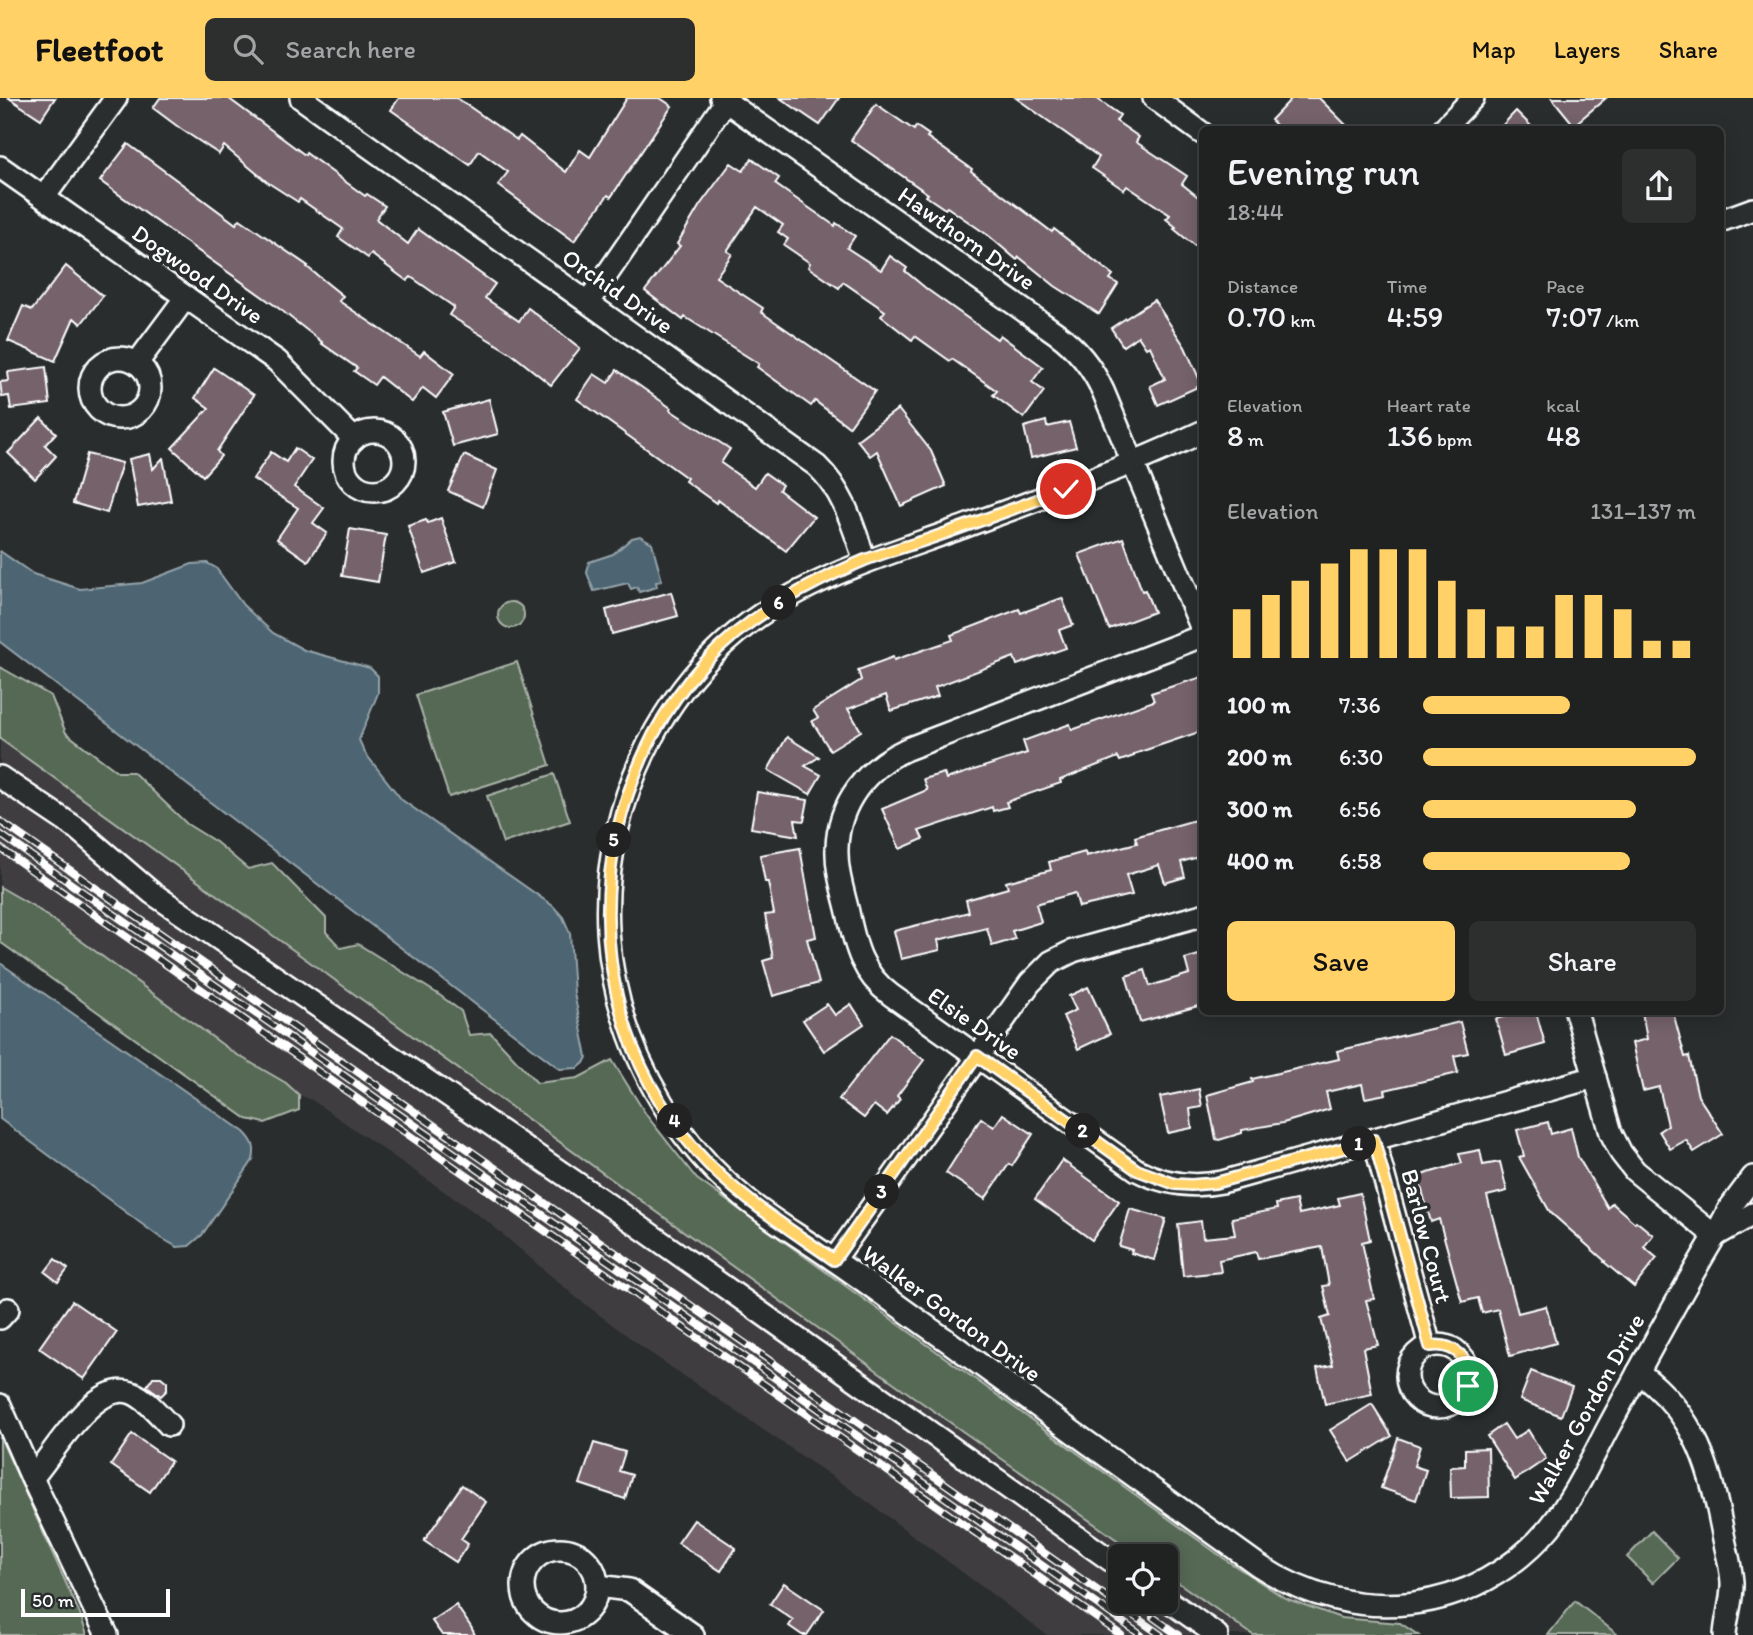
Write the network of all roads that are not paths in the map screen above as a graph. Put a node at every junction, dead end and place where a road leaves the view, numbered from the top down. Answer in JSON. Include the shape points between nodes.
{"nodes":[{"id":1,"x":116,"y":98,"type":"edge"},
{"id":2,"x":301,"y":98,"type":"edge"},
{"id":3,"x":1154,"y":98,"type":"edge"},
{"id":4,"x":1473,"y":98,"type":"edge"},
{"id":5,"x":725,"y":99,"type":"edge"},
{"id":6,"x":1446,"y":126,"type":"edge"},
{"id":7,"x":1199,"y":130,"type":"edge"},
{"id":8,"x":0,"y":167,"type":"edge"},
{"id":9,"x":44,"y":197,"type":"junction"},
{"id":10,"x":1753,"y":209,"type":"edge"},
{"id":11,"x":1724,"y":220,"type":"edge"},
{"id":12,"x":186,"y":298,"type":"junction"},
{"id":13,"x":588,"y":302,"type":"junction"},
{"id":14,"x":137,"y":363,"type":"dead end"},
{"id":15,"x":1199,"y":433,"type":"edge"},
{"id":16,"x":354,"y":439,"type":"dead end"},
{"id":17,"x":1133,"y":464,"type":"junction"},
{"id":18,"x":864,"y":561,"type":"junction"},
{"id":19,"x":1199,"y":622,"type":"edge"},
{"id":20,"x":1199,"y":637,"type":"edge"},
{"id":21,"x":0,"y":777,"type":"edge"},
{"id":22,"x":1199,"y":916,"type":"edge"},
{"id":23,"x":1577,"y":1015,"type":"edge"},
{"id":24,"x":977,"y":1056,"type":"junction"},
{"id":25,"x":1595,"y":1077,"type":"junction"},
{"id":26,"x":1374,"y":1140,"type":"junction"},
{"id":27,"x":1753,"y":1177,"type":"edge"},
{"id":28,"x":1753,"y":1214,"type":"edge"},
{"id":29,"x":1715,"y":1236,"type":"junction"},
{"id":30,"x":834,"y":1260,"type":"junction"},
{"id":31,"x":1430,"y":1346,"type":"dead end"},
{"id":32,"x":1639,"y":1372,"type":"junction"},
{"id":33,"x":0,"y":1405,"type":"edge"},
{"id":34,"x":169,"y":1425,"type":"dead end"},
{"id":35,"x":32,"y":1478,"type":"junction"},
{"id":36,"x":1108,"y":1558,"type":"edge"},
{"id":37,"x":598,"y":1586,"type":"dead end"},
{"id":38,"x":1178,"y":1607,"type":"edge"},
{"id":39,"x":107,"y":1635,"type":"edge"},
{"id":40,"x":693,"y":1635,"type":"edge"},
{"id":41,"x":1217,"y":1635,"type":"edge"},
{"id":42,"x":1725,"y":1635,"type":"edge"}],
"edges":[{"from":1,"to":9,"type":"street"},
{"from":2,"to":13,"type":"street","name":"Orchid Drive"},
{"from":3,"to":7,"type":"street"},
{"from":4,"to":6,"type":"street"},
{"from":5,"to":13,"type":"street"},
{"from":5,"to":17,"type":"street","name":"Hawthorn Drive","via":[[1066,340],[1095,374]]},
{"from":8,"to":9,"type":"street","name":"Dogwood Drive"},
{"from":9,"to":12,"type":"street","name":"Dogwood Drive"},
{"from":10,"to":11,"type":"street"},
{"from":12,"to":14,"type":"street"},
{"from":12,"to":16,"type":"street","name":"Dogwood Drive","via":[[284,366]]},
{"from":13,"to":18,"type":"street","name":"Orchid Drive","via":[[817,466],[844,503]]},
{"from":15,"to":17,"type":"street","name":"Walker Gordon Drive"},
{"from":17,"to":18,"type":"street","name":"Walker Gordon Drive"},
{"from":17,"to":19,"type":"street","name":"Hawthorn Drive"},
{"from":18,"to":30,"type":"street","name":"Walker Gordon Drive","via":[[750,623],[716,651],[662,716],[623,805],[612,848],[607,918],[609,953],[624,1021],[660,1100],[722,1178]]},
{"from":20,"to":24,"type":"street","name":"Elsie Drive","via":[[899,752],[871,772],[850,799],[840,823],[837,858],[859,957],[882,989]]},
{"from":21,"to":36,"type":"street","via":[[76,828],[152,893],[616,1210]]},
{"from":22,"to":24,"type":"street","via":[[1055,960],[1033,979]]},
{"from":23,"to":25,"type":"street"},
{"from":24,"to":26,"type":"street","name":"Elsie Drive","via":[[1137,1170],[1175,1184],[1215,1183]]},
{"from":24,"to":30,"type":"street"},
{"from":25,"to":26,"type":"street","name":"Elsie Drive"},
{"from":25,"to":29,"type":"street","via":[[1623,1157]]},
{"from":26,"to":31,"type":"street","name":"Barlow Court"},
{"from":27,"to":29,"type":"street","name":"Walker Gordon Drive"},
{"from":28,"to":29,"type":"street","name":"Walker Gordon Drive"},
{"from":29,"to":32,"type":"street","name":"Walker Gordon Drive"},
{"from":30,"to":32,"type":"street","name":"Walker Gordon Drive","via":[[1258,1565],[1312,1593],[1351,1603],[1402,1605],[1451,1595],[1489,1578],[1522,1555],[1563,1510]]},
{"from":32,"to":42,"type":"street","via":[[1679,1410],[1708,1469],[1732,1583]]},
{"from":33,"to":35,"type":"street"},
{"from":34,"to":35,"type":"street","via":[[136,1395],[123,1391],[109,1394],[89,1406]]},
{"from":35,"to":39,"type":"street"},
{"from":37,"to":40,"type":"street","via":[[629,1590]]},
{"from":38,"to":41,"type":"street"}]}
